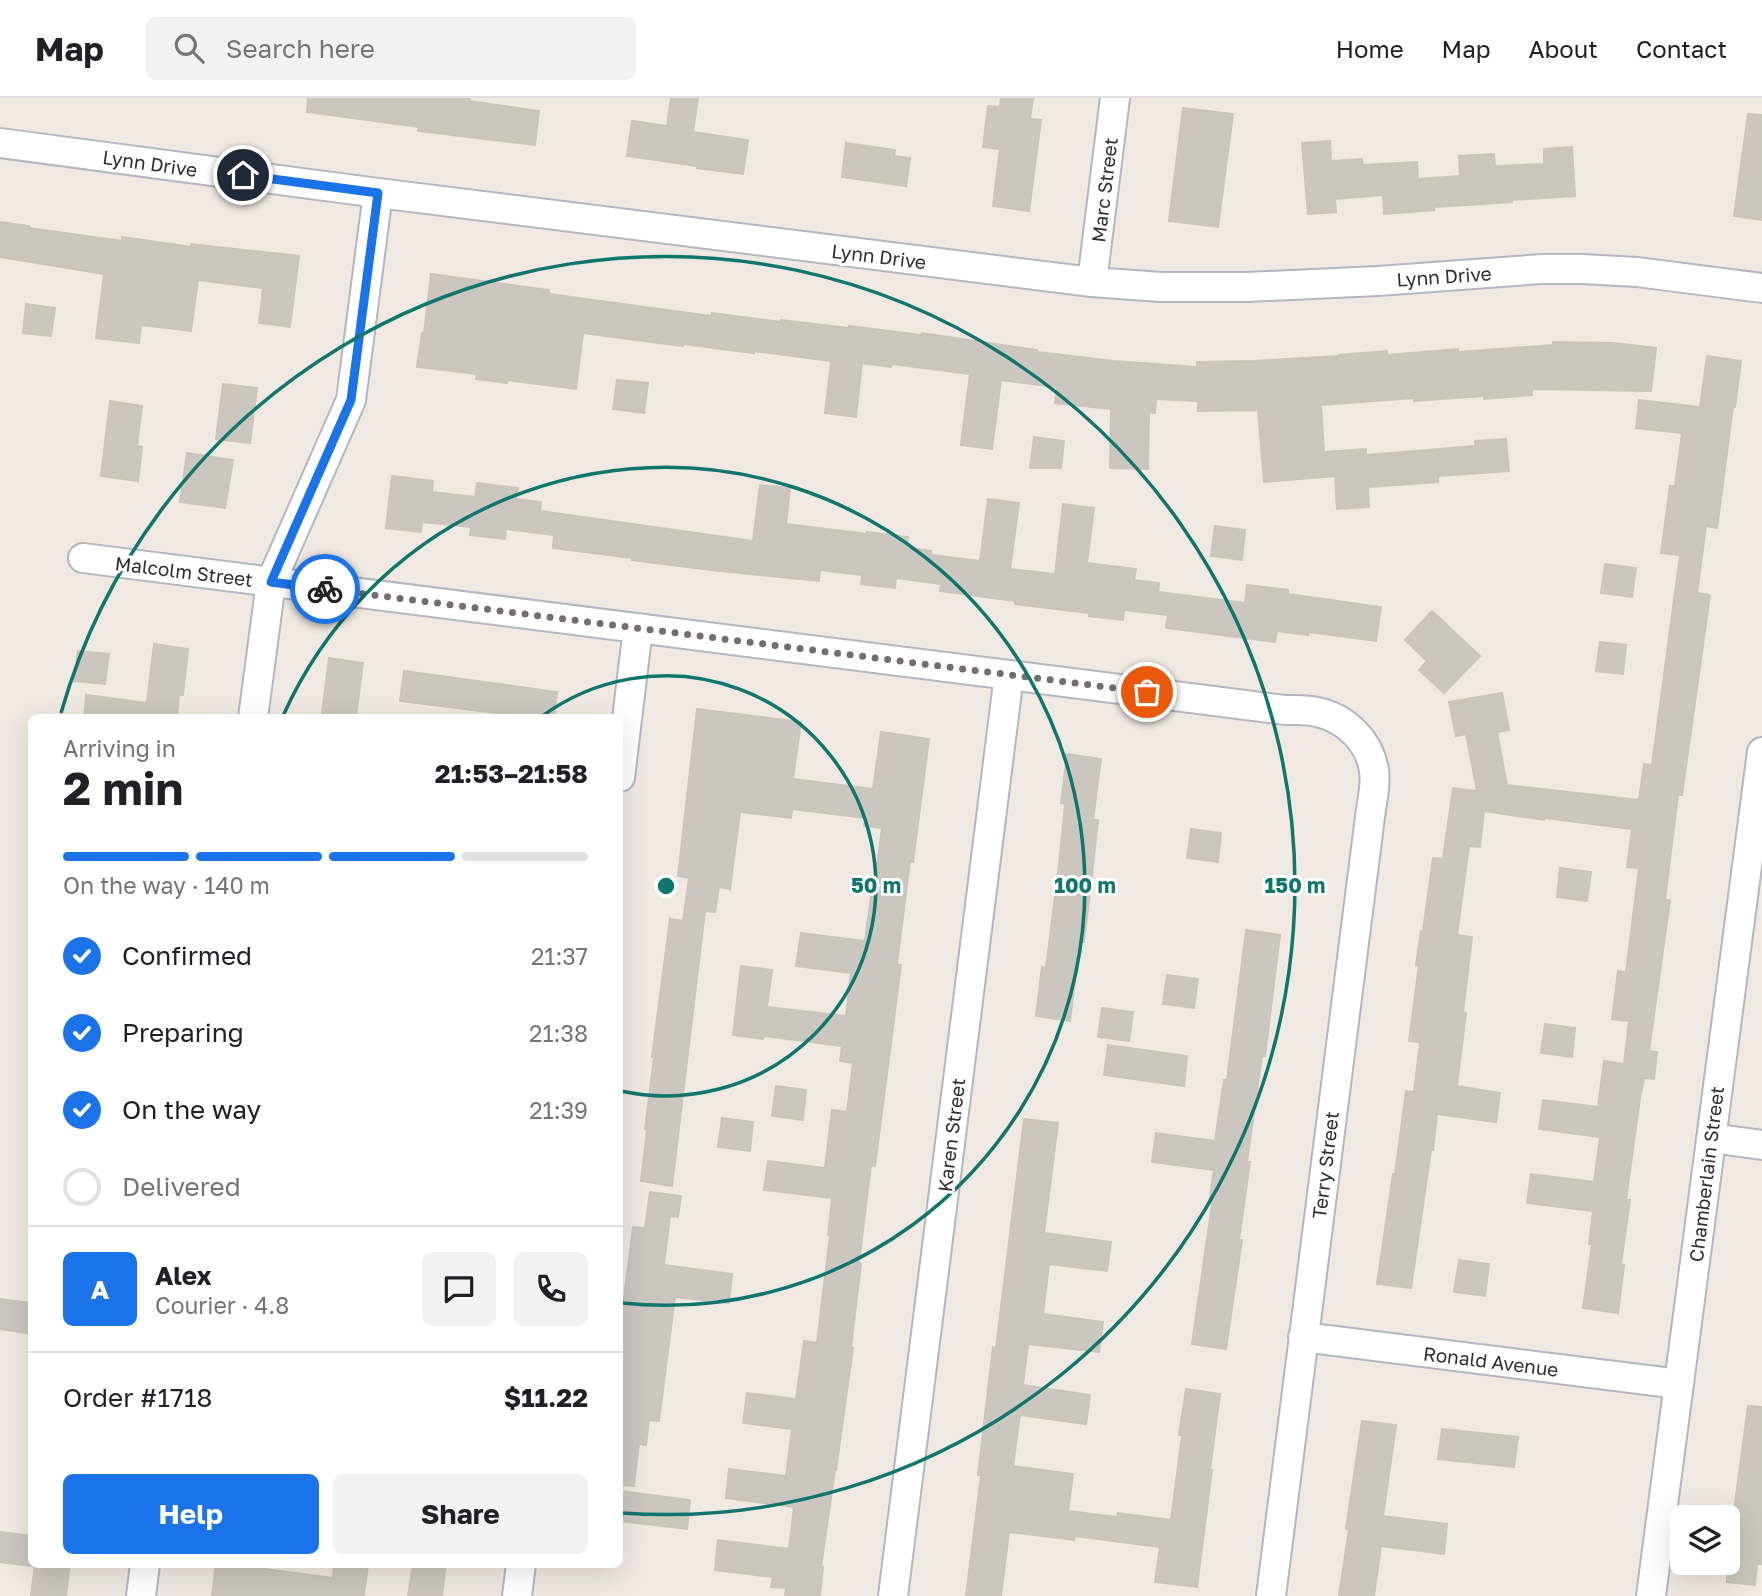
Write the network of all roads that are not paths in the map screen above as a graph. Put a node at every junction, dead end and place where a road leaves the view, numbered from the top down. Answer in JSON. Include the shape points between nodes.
{"nodes":[{"id":1,"x":1115,"y":98,"type":"edge"},
{"id":2,"x":0,"y":143,"type":"edge"},
{"id":3,"x":378,"y":193,"type":"junction"},
{"id":4,"x":1092,"y":282,"type":"junction"},
{"id":5,"x":1762,"y":288,"type":"edge"},
{"id":6,"x":83,"y":558,"type":"dead end"},
{"id":7,"x":271,"y":582,"type":"junction"},
{"id":8,"x":638,"y":628,"type":"junction"},
{"id":9,"x":1009,"y":675,"type":"junction"},
{"id":10,"x":254,"y":714,"type":"edge"},
{"id":11,"x":1360,"y":737,"type":"joint"},
{"id":12,"x":623,"y":752,"type":"edge"},
{"id":13,"x":1762,"y":752,"type":"edge"},
{"id":14,"x":1711,"y":1138,"type":"junction"},
{"id":15,"x":1762,"y":1145,"type":"edge"},
{"id":16,"x":1303,"y":1337,"type":"junction"},
{"id":17,"x":1679,"y":1384,"type":"junction"},
{"id":18,"x":144,"y":1568,"type":"edge"},
{"id":19,"x":520,"y":1568,"type":"edge"},
{"id":20,"x":141,"y":1596,"type":"edge"},
{"id":21,"x":517,"y":1596,"type":"edge"},
{"id":22,"x":894,"y":1596,"type":"edge"},
{"id":23,"x":1271,"y":1596,"type":"edge"},
{"id":24,"x":1651,"y":1596,"type":"edge"}],
"edges":[{"from":1,"to":4,"type":"street","name":"Marc Street"},
{"from":2,"to":3,"type":"street","name":"Lynn Drive"},
{"from":3,"to":4,"type":"street","name":"Lynn Drive"},
{"from":3,"to":7,"type":"street","via":[[351,400]]},
{"from":4,"to":5,"type":"street","name":"Lynn Drive","via":[[1247,287],[1583,269]]},
{"from":6,"to":7,"type":"street","name":"Malcolm Street"},
{"from":7,"to":8,"type":"street","name":"Malcolm Street"},
{"from":7,"to":10,"type":"street"},
{"from":8,"to":9,"type":"street","name":"Malcolm Street"},
{"from":8,"to":12,"type":"street"},
{"from":9,"to":11,"type":"street","name":"Malcolm Street","via":[[1317,711],[1348,725]]},
{"from":9,"to":22,"type":"street","name":"Karen Street"},
{"from":11,"to":16,"type":"street","name":"Terry Street","via":[[1369,752],[1375,790]]},
{"from":13,"to":14,"type":"street","name":"Chamberlain Street"},
{"from":14,"to":15,"type":"street"},
{"from":14,"to":17,"type":"street","name":"Chamberlain Street"},
{"from":16,"to":17,"type":"street","name":"Ronald Avenue"},
{"from":16,"to":23,"type":"street","name":"Terry Street"},
{"from":17,"to":24,"type":"street","name":"Chamberlain Street"},
{"from":18,"to":20,"type":"street"},
{"from":19,"to":21,"type":"street"}]}
